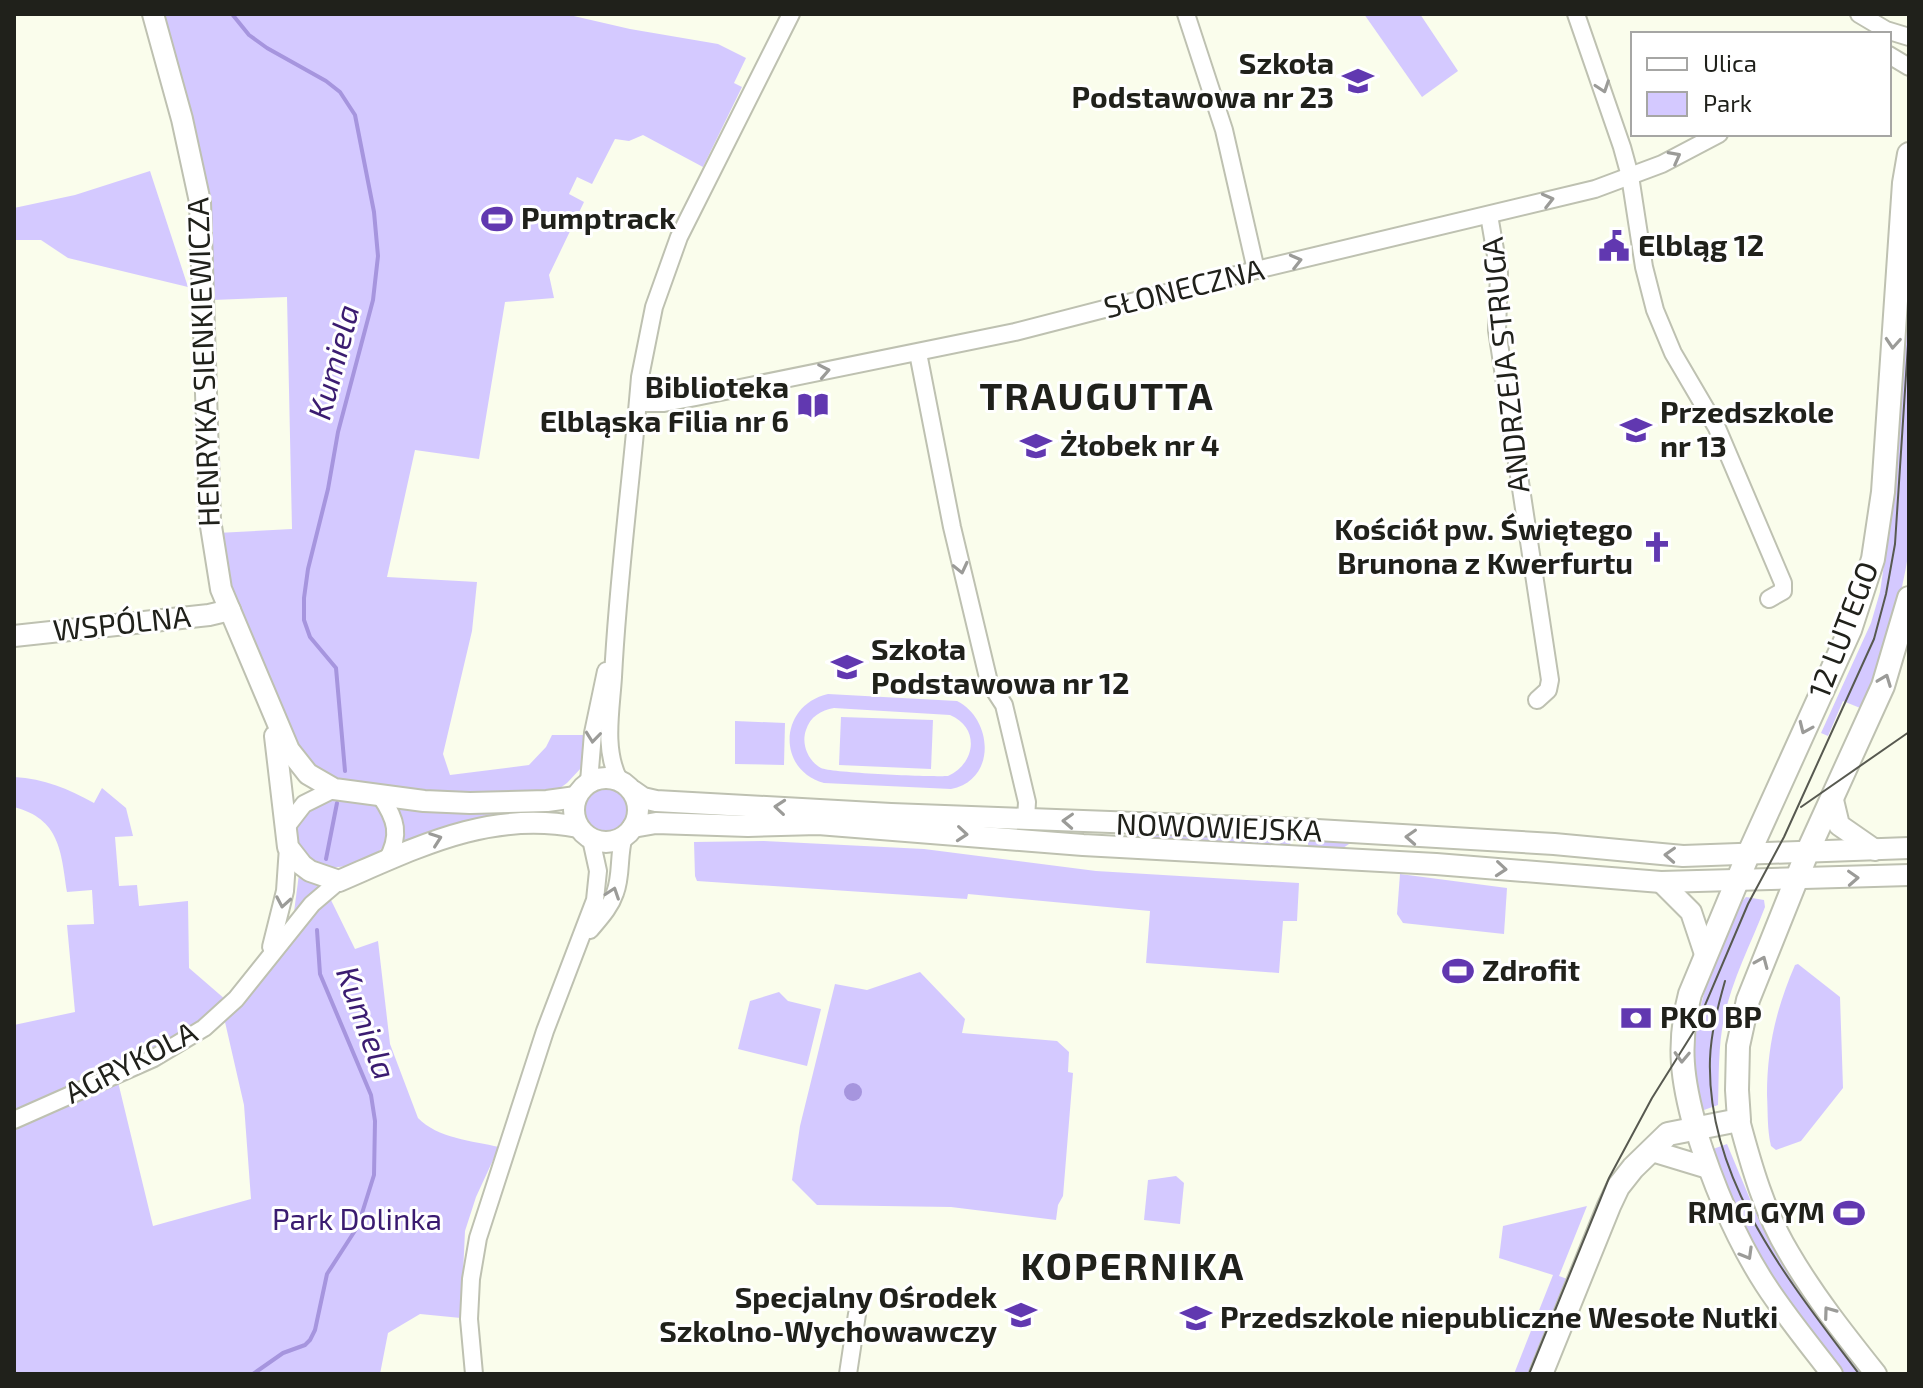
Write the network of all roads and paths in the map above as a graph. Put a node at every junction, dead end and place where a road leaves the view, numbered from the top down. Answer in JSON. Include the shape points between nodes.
{"nodes":[{"id":1,"x":153,"y":14,"type":"edge"},
{"id":2,"x":791,"y":14,"type":"edge"},
{"id":3,"x":1186,"y":14,"type":"edge"},
{"id":4,"x":1576,"y":14,"type":"edge"},
{"id":5,"x":1860,"y":15,"type":"edge"},
{"id":6,"x":1909,"y":37,"type":"edge"},
{"id":7,"x":1891,"y":56,"type":"edge"},
{"id":8,"x":1909,"y":67,"type":"edge"},
{"id":9,"x":1715,"y":136,"type":"edge"},
{"id":10,"x":1909,"y":154,"type":"edge"},
{"id":11,"x":1630,"y":176,"type":"junction"},
{"id":12,"x":1489,"y":215,"type":"junction"},
{"id":13,"x":1256,"y":270,"type":"junction"},
{"id":14,"x":918,"y":353,"type":"junction"},
{"id":15,"x":638,"y":403,"type":"junction"},
{"id":16,"x":1909,"y":598,"type":"edge"},
{"id":17,"x":1769,"y":599,"type":"dead end"},
{"id":18,"x":230,"y":610,"type":"junction"},
{"id":19,"x":14,"y":636,"type":"edge"},
{"id":20,"x":615,"y":638,"type":"junction"},
{"id":21,"x":1537,"y":700,"type":"dead end"},
{"id":22,"x":269,"y":704,"type":"junction"},
{"id":23,"x":626,"y":786,"type":"junction"},
{"id":24,"x":334,"y":789,"type":"junction"},
{"id":25,"x":582,"y":790,"type":"junction"},
{"id":26,"x":381,"y":797,"type":"junction"},
{"id":27,"x":1833,"y":800,"type":"junction"},
{"id":28,"x":1026,"y":819,"type":"junction"},
{"id":29,"x":629,"y":831,"type":"junction"},
{"id":30,"x":585,"y":833,"type":"junction"},
{"id":31,"x":288,"y":837,"type":"junction"},
{"id":32,"x":1909,"y":848,"type":"edge"},
{"id":33,"x":1875,"y":850,"type":"junction"},
{"id":34,"x":1807,"y":853,"type":"junction"},
{"id":35,"x":1748,"y":855,"type":"junction"},
{"id":36,"x":387,"y":860,"type":"junction"},
{"id":37,"x":1909,"y":875,"type":"edge"},
{"id":38,"x":1796,"y":880,"type":"junction"},
{"id":39,"x":339,"y":881,"type":"junction"},
{"id":40,"x":1738,"y":881,"type":"junction"},
{"id":41,"x":1661,"y":882,"type":"junction"},
{"id":42,"x":581,"y":941,"type":"junction"},
{"id":43,"x":1705,"y":954,"type":"junction"},
{"id":44,"x":269,"y":956,"type":"junction"},
{"id":45,"x":14,"y":1120,"type":"edge"},
{"id":46,"x":1739,"y":1120,"type":"junction"},
{"id":47,"x":1696,"y":1130,"type":"junction"},
{"id":48,"x":1652,"y":1151,"type":"junction"},
{"id":49,"x":1708,"y":1168,"type":"junction"},
{"id":50,"x":857,"y":1314,"type":"dead end"},
{"id":51,"x":474,"y":1374,"type":"edge"},
{"id":52,"x":848,"y":1374,"type":"edge"},
{"id":53,"x":1541,"y":1374,"type":"edge"},
{"id":54,"x":1832,"y":1374,"type":"edge"},
{"id":55,"x":1876,"y":1374,"type":"edge"}],
"edges":[{"from":1,"to":18,"type":"street","name":"HENRYKA SIENKIEWICZA","via":[[200,202],[210,520],[217,573]]},
{"from":2,"to":15,"type":"street","via":[[679,237],[647,334]]},
{"from":3,"to":13,"type":"street","via":[[1224,130]]},
{"from":4,"to":11,"type":"street","one_way":true},
{"from":5,"to":6,"type":"street"},
{"from":7,"to":8,"type":"street"},
{"from":11,"to":9,"type":"street","name":"SŁONECZNA","one_way":true},
{"from":10,"to":35,"type":"main road","name":"12 LUTEGO","one_way":true,"via":[[1883,492],[1873,559],[1850,630]]},
{"from":12,"to":11,"type":"street","name":"SŁONECZNA","one_way":true},
{"from":11,"to":17,"type":"street","via":[[1655,310],[1673,353],[1717,428],[1783,583],[1783,591]]},
{"from":13,"to":12,"type":"street","name":"SŁONECZNA","one_way":true},
{"from":12,"to":21,"type":"street","name":"ANDRZEJA STRUGA","via":[[1499,273],[1497,330],[1550,680]]},
{"from":13,"to":14,"type":"street","name":"SŁONECZNA"},
{"from":15,"to":14,"type":"street","name":"SŁONECZNA","one_way":true,"via":[[664,403]]},
{"from":14,"to":28,"type":"street","one_way":true,"via":[[985,667],[1004,705],[1027,802]]},
{"from":15,"to":20,"type":"street"},
{"from":27,"to":16,"type":"main road","name":"12 LUTEGO","one_way":true,"via":[[1883,686]]},
{"from":18,"to":19,"type":"street","name":"WSPÓLNA"},
{"from":18,"to":22,"type":"street","name":"HENRYKA SIENKIEWICZA"},
{"from":20,"to":23,"type":"street","via":[[610,753]]},
{"from":20,"to":25,"type":"street","one_way":true},
{"from":22,"to":24,"type":"street","name":"HENRYKA SIENKIEWICZA","via":[[298,763]]},
{"from":22,"to":31,"type":"street","name":"HENRYKA SIENKIEWICZA"},
{"from":23,"to":25,"type":"street","via":[[603,778]]},
{"from":28,"to":23,"type":"street","name":"NOWOWIEJSKA","one_way":true,"via":[[656,801]]},
{"from":23,"to":29,"type":"street","via":[[637,813]]},
{"from":24,"to":26,"type":"street"},
{"from":24,"to":31,"type":"street","via":[[304,804]]},
{"from":25,"to":26,"type":"street","via":[[547,801]]},
{"from":25,"to":30,"type":"street","via":[[573,812]]},
{"from":26,"to":36,"type":"street","via":[[396,828]]},
{"from":27,"to":33,"type":"street","via":[[1839,825]]},
{"from":27,"to":34,"type":"main road","name":"12 LUTEGO"},
{"from":35,"to":28,"type":"street","name":"NOWOWIEJSKA","one_way":true,"via":[[1683,856],[1300,829]]},
{"from":29,"to":30,"type":"street","via":[[611,842]]},
{"from":29,"to":41,"type":"street","name":"NOWOWIEJSKA","one_way":true,"via":[[656,823],[818,824]]},
{"from":42,"to":29,"type":"street","one_way":true,"via":[[616,892],[619,856]]},
{"from":36,"to":30,"type":"street","one_way":true,"via":[[439,838],[490,826],[552,823]]},
{"from":30,"to":42,"type":"street","via":[[597,858],[598,889]]},
{"from":31,"to":39,"type":"street","via":[[302,865]]},
{"from":31,"to":44,"type":"street","name":"AGRYKOLA","one_way":true,"via":[[285,891]]},
{"from":32,"to":33,"type":"street","name":"NOWOWIEJSKA"},
{"from":33,"to":34,"type":"street","name":"NOWOWIEJSKA"},
{"from":34,"to":35,"type":"street","name":"NOWOWIEJSKA"},
{"from":34,"to":38,"type":"main road","name":"12 LUTEGO"},
{"from":35,"to":40,"type":"main road","name":"12 LUTEGO"},
{"from":36,"to":39,"type":"street"},
{"from":38,"to":37,"type":"street","name":"NOWOWIEJSKA","one_way":true},
{"from":38,"to":40,"type":"street","name":"NOWOWIEJSKA"},
{"from":46,"to":38,"type":"main road","name":"12 LUTEGO","one_way":true,"via":[[1738,1046],[1748,1000]]},
{"from":39,"to":44,"type":"street","name":"AGRYKOLA","via":[[312,904]]},
{"from":40,"to":41,"type":"street","name":"NOWOWIEJSKA"},
{"from":40,"to":43,"type":"main road","name":"12 LUTEGO"},
{"from":41,"to":43,"type":"street","via":[[1691,912]]},
{"from":42,"to":51,"type":"street","via":[[545,1031],[478,1238],[469,1319]]},
{"from":43,"to":47,"type":"main road","name":"12 LUTEGO","one_way":true,"via":[[1685,1015],[1682,1054]]},
{"from":44,"to":45,"type":"street","name":"AGRYKOLA","via":[[225,1011],[187,1040]]},
{"from":46,"to":47,"type":"main road"},
{"from":55,"to":46,"type":"street","one_way":true,"via":[[1788,1252]]},
{"from":47,"to":48,"type":"main road","via":[[1677,1146]]},
{"from":47,"to":49,"type":"street"},
{"from":48,"to":49,"type":"street"},
{"from":48,"to":53,"type":"main road","via":[[1618,1187]]},
{"from":49,"to":54,"type":"street","one_way":true,"via":[[1766,1286]]},
{"from":50,"to":52,"type":"street"}]}
